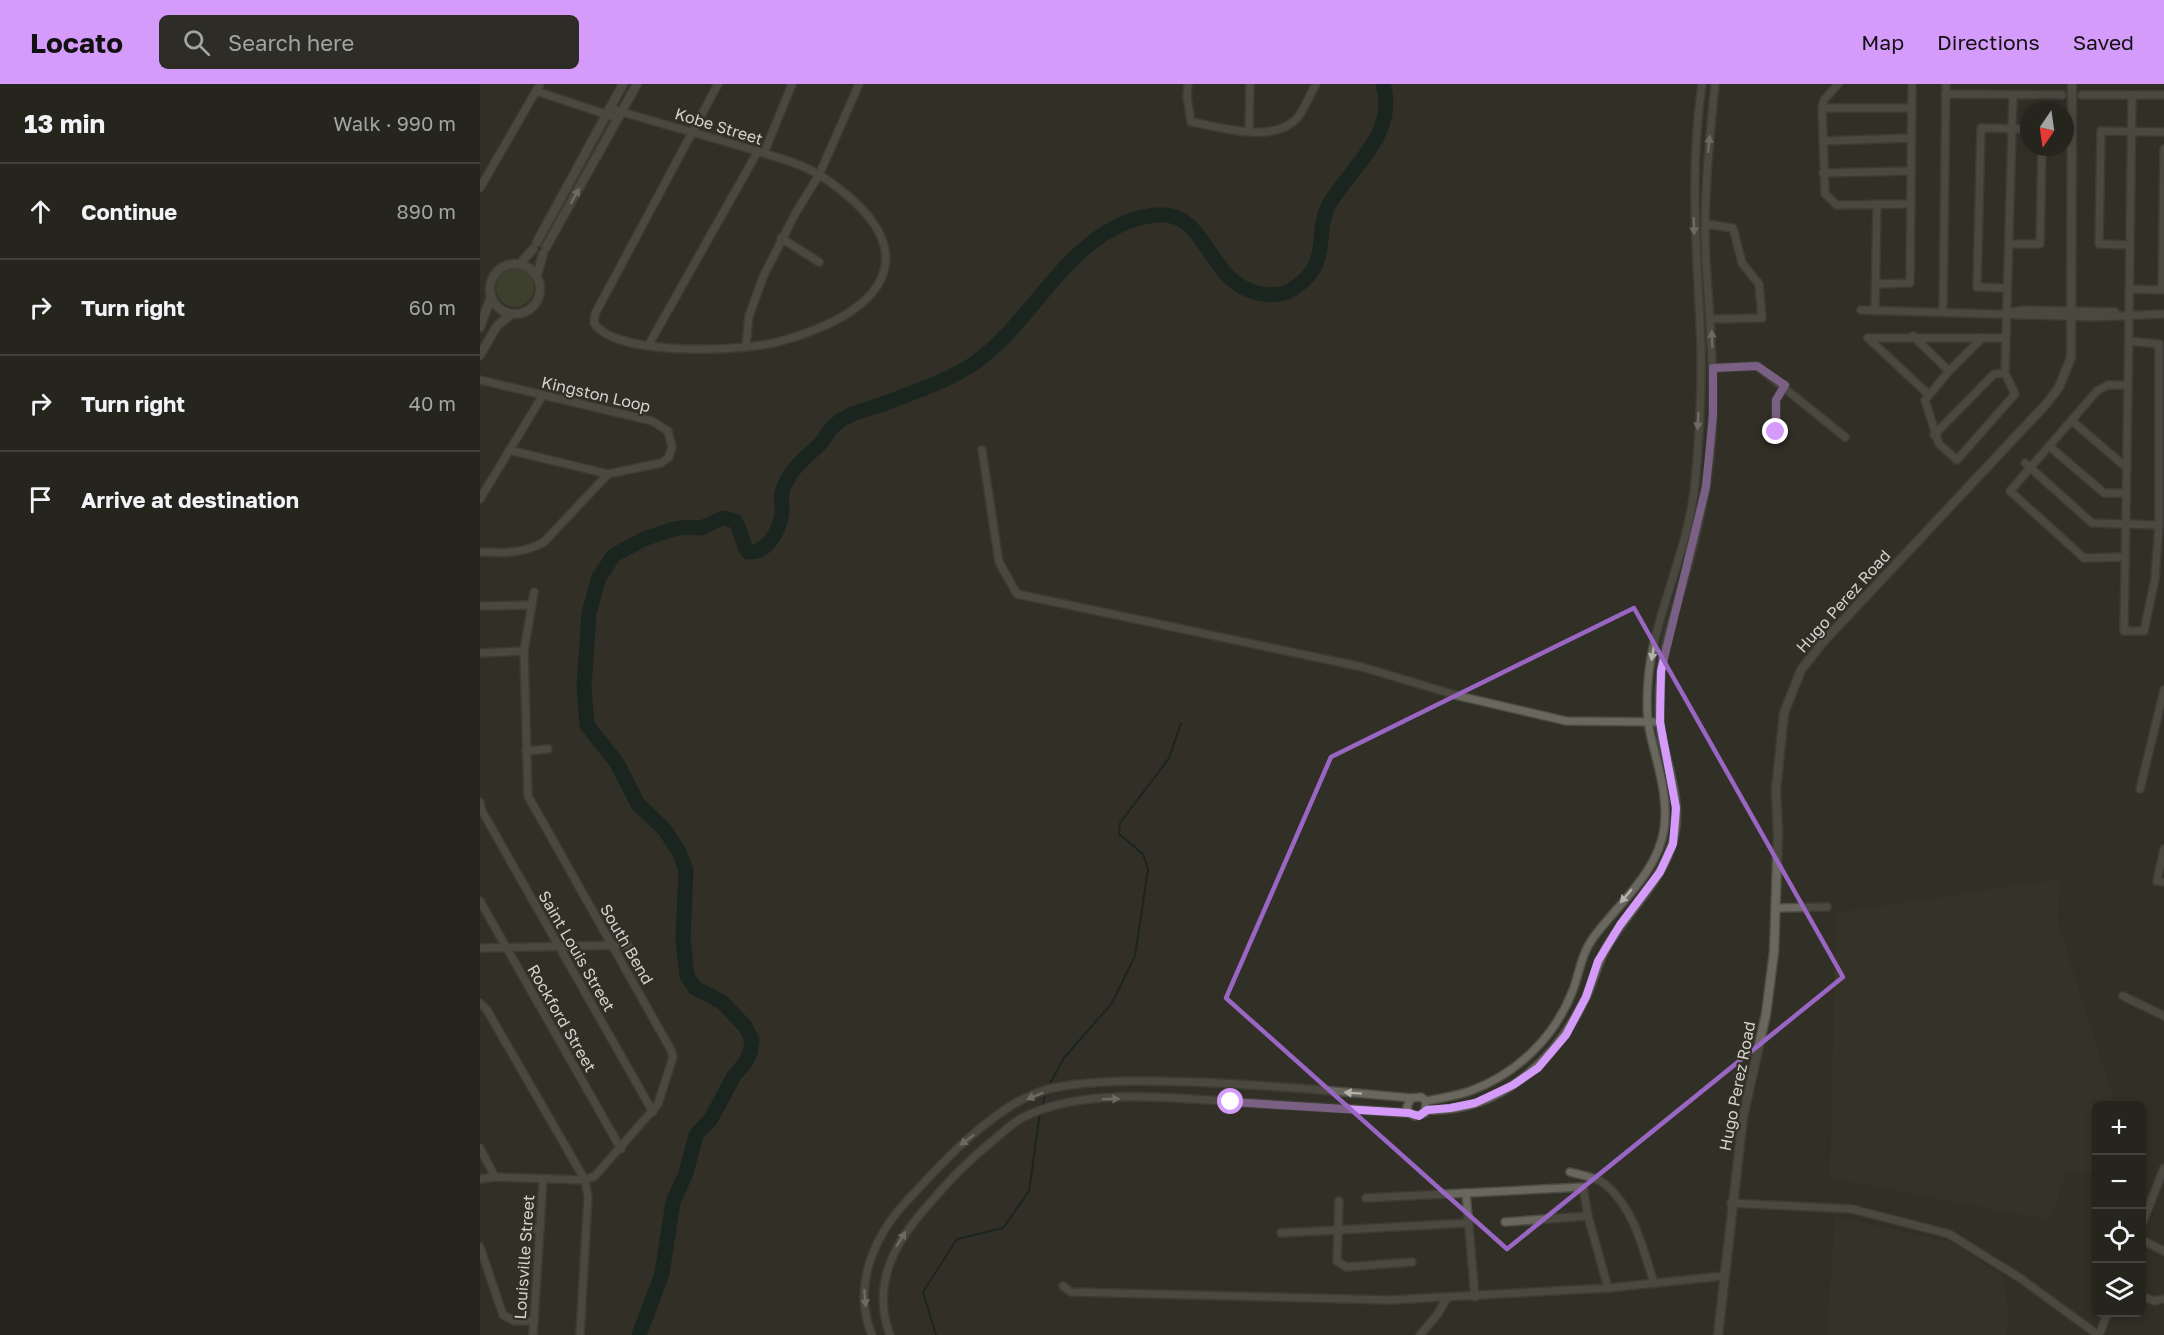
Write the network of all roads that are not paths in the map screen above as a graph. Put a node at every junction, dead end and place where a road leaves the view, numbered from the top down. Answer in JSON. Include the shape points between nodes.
{"nodes":[{"id":1,"x":623,"y":84,"type":"edge"},
{"id":2,"x":637,"y":84,"type":"edge"},
{"id":3,"x":718,"y":84,"type":"edge"},
{"id":4,"x":792,"y":84,"type":"edge"},
{"id":5,"x":859,"y":84,"type":"edge"},
{"id":6,"x":1188,"y":84,"type":"edge"},
{"id":7,"x":1250,"y":84,"type":"edge"},
{"id":8,"x":1316,"y":84,"type":"edge"},
{"id":9,"x":1702,"y":84,"type":"edge"},
{"id":10,"x":1715,"y":84,"type":"edge"},
{"id":11,"x":1838,"y":84,"type":"edge"},
{"id":12,"x":1912,"y":84,"type":"edge"},
{"id":13,"x":1946,"y":84,"type":"edge"},
{"id":14,"x":2073,"y":84,"type":"edge"},
{"id":15,"x":538,"y":88,"type":"edge"},
{"id":16,"x":1945,"y":94,"type":"junction"},
{"id":17,"x":2013,"y":95,"type":"junction"},
{"id":18,"x":2062,"y":95,"type":"dead end"},
{"id":19,"x":2082,"y":95,"type":"dead end"},
{"id":20,"x":2132,"y":95,"type":"junction"},
{"id":21,"x":2164,"y":95,"type":"edge"},
{"id":22,"x":1822,"y":108,"type":"junction"},
{"id":23,"x":1912,"y":108,"type":"junction"},
{"id":24,"x":608,"y":111,"type":"junction"},
{"id":25,"x":619,"y":115,"type":"junction"},
{"id":26,"x":2012,"y":129,"type":"junction"},
{"id":27,"x":2020,"y":129,"type":"edge"},
{"id":28,"x":1249,"y":131,"type":"junction"},
{"id":29,"x":2132,"y":131,"type":"junction"},
{"id":30,"x":694,"y":132,"type":"junction"},
{"id":31,"x":2164,"y":132,"type":"edge"},
{"id":32,"x":1910,"y":138,"type":"junction"},
{"id":33,"x":1823,"y":141,"type":"junction"},
{"id":34,"x":2164,"y":149,"type":"edge"},
{"id":35,"x":761,"y":152,"type":"junction"},
{"id":36,"x":2042,"y":156,"type":"edge"},
{"id":37,"x":1909,"y":171,"type":"junction"},
{"id":38,"x":1823,"y":173,"type":"junction"},
{"id":39,"x":819,"y":175,"type":"junction"},
{"id":40,"x":480,"y":188,"type":"edge"},
{"id":41,"x":1876,"y":204,"type":"junction"},
{"id":42,"x":1910,"y":204,"type":"junction"},
{"id":43,"x":1706,"y":224,"type":"junction"},
{"id":44,"x":782,"y":238,"type":"junction"},
{"id":45,"x":2009,"y":243,"type":"junction"},
{"id":46,"x":2130,"y":245,"type":"junction"},
{"id":47,"x":819,"y":262,"type":"dead end"},
{"id":48,"x":520,"y":264,"type":"junction"},
{"id":49,"x":537,"y":275,"type":"junction"},
{"id":50,"x":1877,"y":284,"type":"junction"},
{"id":51,"x":2007,"y":288,"type":"junction"},
{"id":52,"x":2129,"y":289,"type":"junction"},
{"id":53,"x":491,"y":297,"type":"junction"},
{"id":54,"x":1861,"y":310,"type":"dead end"},
{"id":55,"x":1875,"y":311,"type":"junction"},
{"id":56,"x":1943,"y":311,"type":"junction"},
{"id":57,"x":2007,"y":313,"type":"junction"},
{"id":58,"x":2071,"y":313,"type":"junction"},
{"id":59,"x":511,"y":314,"type":"junction"},
{"id":60,"x":2129,"y":314,"type":"junction"},
{"id":61,"x":2164,"y":314,"type":"edge"},
{"id":62,"x":1712,"y":319,"type":"junction"},
{"id":63,"x":480,"y":327,"type":"edge"},
{"id":64,"x":1913,"y":336,"type":"junction"},
{"id":65,"x":1982,"y":338,"type":"junction"},
{"id":66,"x":2006,"y":338,"type":"junction"},
{"id":67,"x":2128,"y":341,"type":"junction"},
{"id":68,"x":746,"y":345,"type":"junction"},
{"id":69,"x":648,"y":346,"type":"junction"},
{"id":70,"x":480,"y":355,"type":"edge"},
{"id":71,"x":1713,"y":368,"type":"junction"},
{"id":72,"x":1949,"y":371,"type":"junction"},
{"id":73,"x":2005,"y":373,"type":"junction"},
{"id":74,"x":480,"y":380,"type":"edge"},
{"id":75,"x":1785,"y":385,"type":"junction"},
{"id":76,"x":2128,"y":385,"type":"junction"},
{"id":77,"x":1928,"y":394,"type":"junction"},
{"id":78,"x":543,"y":395,"type":"junction"},
{"id":79,"x":2072,"y":421,"type":"junction"},
{"id":80,"x":1776,"y":432,"type":"dead end"},
{"id":81,"x":1934,"y":435,"type":"junction"},
{"id":82,"x":1845,"y":436,"type":"dead end"},
{"id":83,"x":2049,"y":446,"type":"junction"},
{"id":84,"x":509,"y":450,"type":"junction"},
{"id":85,"x":982,"y":450,"type":"dead end"},
{"id":86,"x":2028,"y":465,"type":"junction"},
{"id":87,"x":2127,"y":468,"type":"junction"},
{"id":88,"x":608,"y":474,"type":"junction"},
{"id":89,"x":2126,"y":493,"type":"junction"},
{"id":90,"x":480,"y":499,"type":"edge"},
{"id":91,"x":2126,"y":524,"type":"junction"},
{"id":92,"x":2160,"y":527,"type":"edge"},
{"id":93,"x":480,"y":552,"type":"edge"},
{"id":94,"x":2126,"y":557,"type":"junction"},
{"id":95,"x":534,"y":592,"type":"dead end"},
{"id":96,"x":531,"y":605,"type":"junction"},
{"id":97,"x":480,"y":606,"type":"edge"},
{"id":98,"x":524,"y":651,"type":"junction"},
{"id":99,"x":480,"y":653,"type":"edge"},
{"id":100,"x":2164,"y":694,"type":"edge"},
{"id":101,"x":1660,"y":722,"type":"junction"},
{"id":102,"x":1648,"y":724,"type":"junction"},
{"id":103,"x":548,"y":749,"type":"dead end"},
{"id":104,"x":526,"y":751,"type":"junction"},
{"id":105,"x":2140,"y":789,"type":"dead end"},
{"id":106,"x":480,"y":802,"type":"edge"},
{"id":107,"x":1662,"y":841,"type":"junction"},
{"id":108,"x":1673,"y":844,"type":"junction"},
{"id":109,"x":2164,"y":849,"type":"edge"},
{"id":110,"x":2164,"y":882,"type":"edge"},
{"id":111,"x":480,"y":901,"type":"edge"},
{"id":112,"x":1775,"y":908,"type":"junction"},
{"id":113,"x":1827,"y":908,"type":"dead end"},
{"id":114,"x":612,"y":945,"type":"junction"},
{"id":115,"x":628,"y":945,"type":"dead end"},
{"id":116,"x":559,"y":946,"type":"junction"},
{"id":117,"x":507,"y":947,"type":"junction"},
{"id":118,"x":480,"y":948,"type":"edge"},
{"id":119,"x":2122,"y":996,"type":"dead end"},
{"id":120,"x":480,"y":1003,"type":"edge"},
{"id":121,"x":2164,"y":1016,"type":"edge"},
{"id":122,"x":1411,"y":1098,"type":"junction"},
{"id":123,"x":1426,"y":1101,"type":"junction"},
{"id":124,"x":1427,"y":1110,"type":"junction"},
{"id":125,"x":653,"y":1113,"type":"junction"},
{"id":126,"x":1409,"y":1113,"type":"junction"},
{"id":127,"x":480,"y":1148,"type":"edge"},
{"id":128,"x":621,"y":1149,"type":"junction"},
{"id":129,"x":2164,"y":1170,"type":"edge"},
{"id":130,"x":1570,"y":1172,"type":"dead end"},
{"id":131,"x":495,"y":1177,"type":"junction"},
{"id":132,"x":480,"y":1179,"type":"edge"},
{"id":133,"x":585,"y":1180,"type":"junction"},
{"id":134,"x":543,"y":1181,"type":"junction"},
{"id":135,"x":1467,"y":1193,"type":"junction"},
{"id":136,"x":1366,"y":1198,"type":"dead end"},
{"id":137,"x":1339,"y":1201,"type":"dead end"},
{"id":138,"x":1731,"y":1203,"type":"junction"},
{"id":139,"x":2146,"y":1214,"type":"edge"},
{"id":140,"x":1588,"y":1216,"type":"junction"},
{"id":141,"x":1505,"y":1222,"type":"dead end"},
{"id":142,"x":1469,"y":1223,"type":"junction"},
{"id":143,"x":525,"y":1228,"type":"dead end"},
{"id":144,"x":539,"y":1229,"type":"junction"},
{"id":145,"x":1336,"y":1232,"type":"junction"},
{"id":146,"x":1281,"y":1233,"type":"dead end"},
{"id":147,"x":2146,"y":1242,"type":"edge"},
{"id":148,"x":480,"y":1247,"type":"edge"},
{"id":149,"x":2164,"y":1251,"type":"edge"},
{"id":150,"x":1412,"y":1262,"type":"dead end"},
{"id":151,"x":1723,"y":1276,"type":"junction"},
{"id":152,"x":1654,"y":1283,"type":"junction"},
{"id":153,"x":1063,"y":1286,"type":"dead end"},
{"id":154,"x":1608,"y":1287,"type":"junction"},
{"id":155,"x":1474,"y":1297,"type":"junction"},
{"id":156,"x":2146,"y":1297,"type":"edge"},
{"id":157,"x":1447,"y":1298,"type":"junction"},
{"id":158,"x":2164,"y":1299,"type":"edge"},
{"id":159,"x":2106,"y":1317,"type":"edge"},
{"id":160,"x":534,"y":1321,"type":"junction"},
{"id":161,"x":533,"y":1335,"type":"edge"},
{"id":162,"x":580,"y":1335,"type":"edge"},
{"id":163,"x":872,"y":1335,"type":"edge"},
{"id":164,"x":890,"y":1335,"type":"edge"},
{"id":165,"x":1420,"y":1335,"type":"edge"},
{"id":166,"x":1718,"y":1335,"type":"edge"},
{"id":167,"x":2099,"y":1335,"type":"edge"}],
"edges":[{"from":1,"to":24,"type":"street"},
{"from":2,"to":25,"type":"street"},
{"from":3,"to":30,"type":"street","name":"Kobe Street"},
{"from":4,"to":35,"type":"street"},
{"from":5,"to":39,"type":"street"},
{"from":6,"to":28,"type":"street","via":[[1191,122]]},
{"from":7,"to":28,"type":"street"},
{"from":8,"to":28,"type":"street","via":[[1298,117],[1280,130]]},
{"from":9,"to":102,"type":"street","one_way":true,"via":[[1693,180],[1701,365],[1695,483],[1690,519],[1655,640],[1648,680]]},
{"from":43,"to":10,"type":"street","one_way":true,"via":[[1705,183]]},
{"from":11,"to":22,"type":"street"},
{"from":12,"to":23,"type":"street"},
{"from":13,"to":16,"type":"street"},
{"from":14,"to":58,"type":"street","name":"Hugo Perez Road"},
{"from":15,"to":24,"type":"street","name":"Kobe Street"},
{"from":15,"to":40,"type":"street"},
{"from":16,"to":17,"type":"street"},
{"from":16,"to":56,"type":"street"},
{"from":17,"to":18,"type":"street"},
{"from":17,"to":26,"type":"street"},
{"from":19,"to":20,"type":"street"},
{"from":20,"to":21,"type":"street"},
{"from":20,"to":29,"type":"street"},
{"from":22,"to":23,"type":"street"},
{"from":22,"to":33,"type":"street"},
{"from":23,"to":32,"type":"street"},
{"from":24,"to":25,"type":"street","name":"Kobe Street"},
{"from":24,"to":48,"type":"street","via":[[535,246]]},
{"from":25,"to":30,"type":"street","name":"Kobe Street"},
{"from":49,"to":25,"type":"street","one_way":true,"via":[[544,251]]},
{"from":26,"to":27,"type":"street"},
{"from":26,"to":45,"type":"street"},
{"from":26,"to":51,"type":"street","via":[[1981,128],[1977,287]]},
{"from":29,"to":31,"type":"street"},
{"from":29,"to":46,"type":"street"},
{"from":29,"to":46,"type":"street","via":[[2101,131],[2100,142],[2099,244]]},
{"from":30,"to":35,"type":"street","name":"Kobe Street"},
{"from":30,"to":69,"type":"street","name":"Kobe Street","via":[[595,314],[594,323],[606,336]]},
{"from":32,"to":33,"type":"street"},
{"from":32,"to":37,"type":"street"},
{"from":33,"to":38,"type":"street"},
{"from":34,"to":52,"type":"street","via":[[2162,290]]},
{"from":35,"to":39,"type":"street","name":"Kobe Street"},
{"from":35,"to":69,"type":"street"},
{"from":36,"to":45,"type":"street","via":[[2040,244]]},
{"from":37,"to":38,"type":"street"},
{"from":37,"to":42,"type":"street"},
{"from":38,"to":41,"type":"street","via":[[1825,194],[1837,204]]},
{"from":39,"to":44,"type":"street"},
{"from":39,"to":68,"type":"street","name":"Kobe Street","via":[[866,211],[883,237],[888,262],[879,285],[844,316],[820,328],[779,342]]},
{"from":41,"to":42,"type":"street"},
{"from":41,"to":50,"type":"street"},
{"from":42,"to":50,"type":"street","via":[[1910,283]]},
{"from":43,"to":62,"type":"street"},
{"from":43,"to":62,"type":"street","via":[[1733,228],[1742,263],[1759,284],[1762,318]]},
{"from":44,"to":47,"type":"street"},
{"from":44,"to":68,"type":"street","via":[[756,295]]},
{"from":45,"to":51,"type":"street"},
{"from":46,"to":52,"type":"street"},
{"from":48,"to":49,"type":"street"},
{"from":48,"to":53,"type":"street","via":[[510,264],[496,272],[490,286]]},
{"from":49,"to":59,"type":"street","via":[[541,289],[537,303],[525,312]]},
{"from":50,"to":55,"type":"street"},
{"from":51,"to":57,"type":"street"},
{"from":52,"to":60,"type":"street"},
{"from":53,"to":59,"type":"street","via":[[499,308]]},
{"from":53,"to":63,"type":"street"},
{"from":54,"to":55,"type":"street"},
{"from":55,"to":56,"type":"street"},
{"from":56,"to":57,"type":"street"},
{"from":57,"to":58,"type":"street"},
{"from":57,"to":66,"type":"street"},
{"from":58,"to":60,"type":"street"},
{"from":58,"to":112,"type":"street","name":"Hugo Perez Road","via":[[2071,358],[2054,394],[1823,642],[1797,680],[1784,713],[1776,790]]},
{"from":59,"to":70,"type":"street","via":[[497,327]]},
{"from":60,"to":61,"type":"street"},
{"from":60,"to":67,"type":"street"},
{"from":71,"to":62,"type":"street","one_way":true},
{"from":64,"to":65,"type":"street"},
{"from":64,"to":72,"type":"street"},
{"from":64,"to":77,"type":"street","via":[[1868,338]]},
{"from":65,"to":66,"type":"street"},
{"from":65,"to":72,"type":"street"},
{"from":66,"to":73,"type":"street"},
{"from":67,"to":76,"type":"street"},
{"from":67,"to":92,"type":"street","via":[[2159,344]]},
{"from":68,"to":69,"type":"street","name":"Kobe Street","via":[[674,350]]},
{"from":71,"to":75,"type":"street","via":[[1757,366]]},
{"from":71,"to":101,"type":"street","via":[[1706,487],[1661,671]]},
{"from":72,"to":77,"type":"street"},
{"from":73,"to":81,"type":"street","via":[[1994,374]]},
{"from":73,"to":81,"type":"street","via":[[2015,394],[1957,460]]},
{"from":74,"to":78,"type":"street","name":"Kingston Loop"},
{"from":75,"to":80,"type":"street","via":[[1776,400]]},
{"from":75,"to":82,"type":"street"},
{"from":76,"to":79,"type":"street","via":[[2101,387]]},
{"from":76,"to":87,"type":"street"},
{"from":77,"to":81,"type":"street","via":[[1925,400]]},
{"from":78,"to":84,"type":"street"},
{"from":78,"to":88,"type":"street","name":"Kingston Loop","via":[[652,421],[668,431],[672,447],[669,457],[661,463]]},
{"from":79,"to":83,"type":"street"},
{"from":79,"to":87,"type":"street"},
{"from":83,"to":86,"type":"street"},
{"from":83,"to":89,"type":"street","via":[[2104,493]]},
{"from":84,"to":88,"type":"street"},
{"from":84,"to":90,"type":"street"},
{"from":85,"to":102,"type":"street","via":[[999,562],[1017,594],[1362,666],[1459,696],[1566,721]]},
{"from":86,"to":91,"type":"street","via":[[2092,523]]},
{"from":86,"to":94,"type":"street","via":[[2010,491],[2084,558]]},
{"from":87,"to":89,"type":"street"},
{"from":88,"to":93,"type":"street","via":[[544,542],[531,550]]},
{"from":89,"to":91,"type":"street"},
{"from":91,"to":92,"type":"street"},
{"from":91,"to":94,"type":"street"},
{"from":92,"to":94,"type":"street","via":[[2144,631],[2124,631]]},
{"from":95,"to":96,"type":"street","name":"South Bend"},
{"from":96,"to":97,"type":"street"},
{"from":96,"to":98,"type":"street","name":"South Bend"},
{"from":98,"to":99,"type":"street"},
{"from":98,"to":104,"type":"street","name":"South Bend"},
{"from":100,"to":105,"type":"street"},
{"from":101,"to":102,"type":"street"},
{"from":101,"to":108,"type":"street","via":[[1676,808]]},
{"from":102,"to":107,"type":"street","via":[[1664,790]]},
{"from":103,"to":104,"type":"street"},
{"from":104,"to":114,"type":"street","name":"South Bend","via":[[526,788],[531,804]]},
{"from":106,"to":116,"type":"street","name":"Saint Louis Street","via":[[482,812]]},
{"from":107,"to":108,"type":"street"},
{"from":107,"to":123,"type":"street","one_way":true,"via":[[1651,866],[1583,952],[1556,1025],[1529,1057],[1471,1091]]},
{"from":108,"to":124,"type":"street","via":[[1660,872],[1598,961],[1586,997],[1566,1035],[1538,1068],[1475,1103]]},
{"from":109,"to":110,"type":"street","via":[[2157,881]]},
{"from":111,"to":117,"type":"street","name":"Rockford Street"},
{"from":112,"to":113,"type":"street"},
{"from":112,"to":138,"type":"street","name":"Hugo Perez Road","via":[[1766,1014],[1743,1117]]},
{"from":114,"to":115,"type":"street"},
{"from":114,"to":116,"type":"street"},
{"from":114,"to":125,"type":"street","name":"South Bend","via":[[671,1050],[672,1066]]},
{"from":116,"to":117,"type":"street"},
{"from":116,"to":125,"type":"street","name":"Saint Louis Street"},
{"from":117,"to":118,"type":"street"},
{"from":117,"to":128,"type":"street","name":"Rockford Street"},
{"from":119,"to":121,"type":"street"},
{"from":120,"to":133,"type":"street"},
{"from":122,"to":123,"type":"street"},
{"from":122,"to":126,"type":"street"},
{"from":122,"to":163,"type":"street","one_way":true,"via":[[1165,1081],[1056,1087],[1013,1104],[956,1149],[888,1221],[870,1254],[864,1286]]},
{"from":123,"to":124,"type":"street"},
{"from":124,"to":126,"type":"street","via":[[1419,1116]]},
{"from":125,"to":128,"type":"street","name":"South Bend"},
{"from":164,"to":126,"type":"street","one_way":true,"via":[[884,1318],[884,1289],[890,1258],[904,1233],[963,1164],[1021,1119],[1053,1106],[1155,1098]]},
{"from":127,"to":131,"type":"street"},
{"from":128,"to":133,"type":"street","name":"South Bend","via":[[603,1171]]},
{"from":129,"to":139,"type":"street"},
{"from":130,"to":152,"type":"street","via":[[1604,1182],[1625,1207]]},
{"from":131,"to":132,"type":"street"},
{"from":131,"to":134,"type":"street"},
{"from":133,"to":134,"type":"street"},
{"from":133,"to":162,"type":"street","via":[[588,1197]]},
{"from":134,"to":144,"type":"street","name":"Louisville Street"},
{"from":135,"to":136,"type":"street"},
{"from":135,"to":140,"type":"street","via":[[1583,1187]]},
{"from":135,"to":142,"type":"street"},
{"from":137,"to":145,"type":"street"},
{"from":138,"to":151,"type":"street","name":"Hugo Perez Road"},
{"from":138,"to":167,"type":"street","via":[[1852,1209],[1949,1234],[2020,1278]]},
{"from":140,"to":141,"type":"street"},
{"from":140,"to":154,"type":"street"},
{"from":142,"to":145,"type":"street"},
{"from":142,"to":155,"type":"street"},
{"from":143,"to":144,"type":"street"},
{"from":144,"to":160,"type":"street","name":"Louisville Street"},
{"from":145,"to":146,"type":"street"},
{"from":145,"to":150,"type":"street","via":[[1337,1261],[1346,1267]]},
{"from":147,"to":149,"type":"street"},
{"from":148,"to":160,"type":"street","via":[[503,1315],[515,1321]]},
{"from":151,"to":152,"type":"street"},
{"from":151,"to":166,"type":"street","name":"Hugo Perez Road"},
{"from":152,"to":154,"type":"street"},
{"from":153,"to":157,"type":"street","via":[[1071,1292],[1355,1300]]},
{"from":154,"to":155,"type":"street"},
{"from":155,"to":157,"type":"street"},
{"from":156,"to":158,"type":"street","via":[[2159,1302]]},
{"from":157,"to":165,"type":"street"},
{"from":159,"to":167,"type":"street"},
{"from":160,"to":161,"type":"street","name":"Louisville Street"}]}
